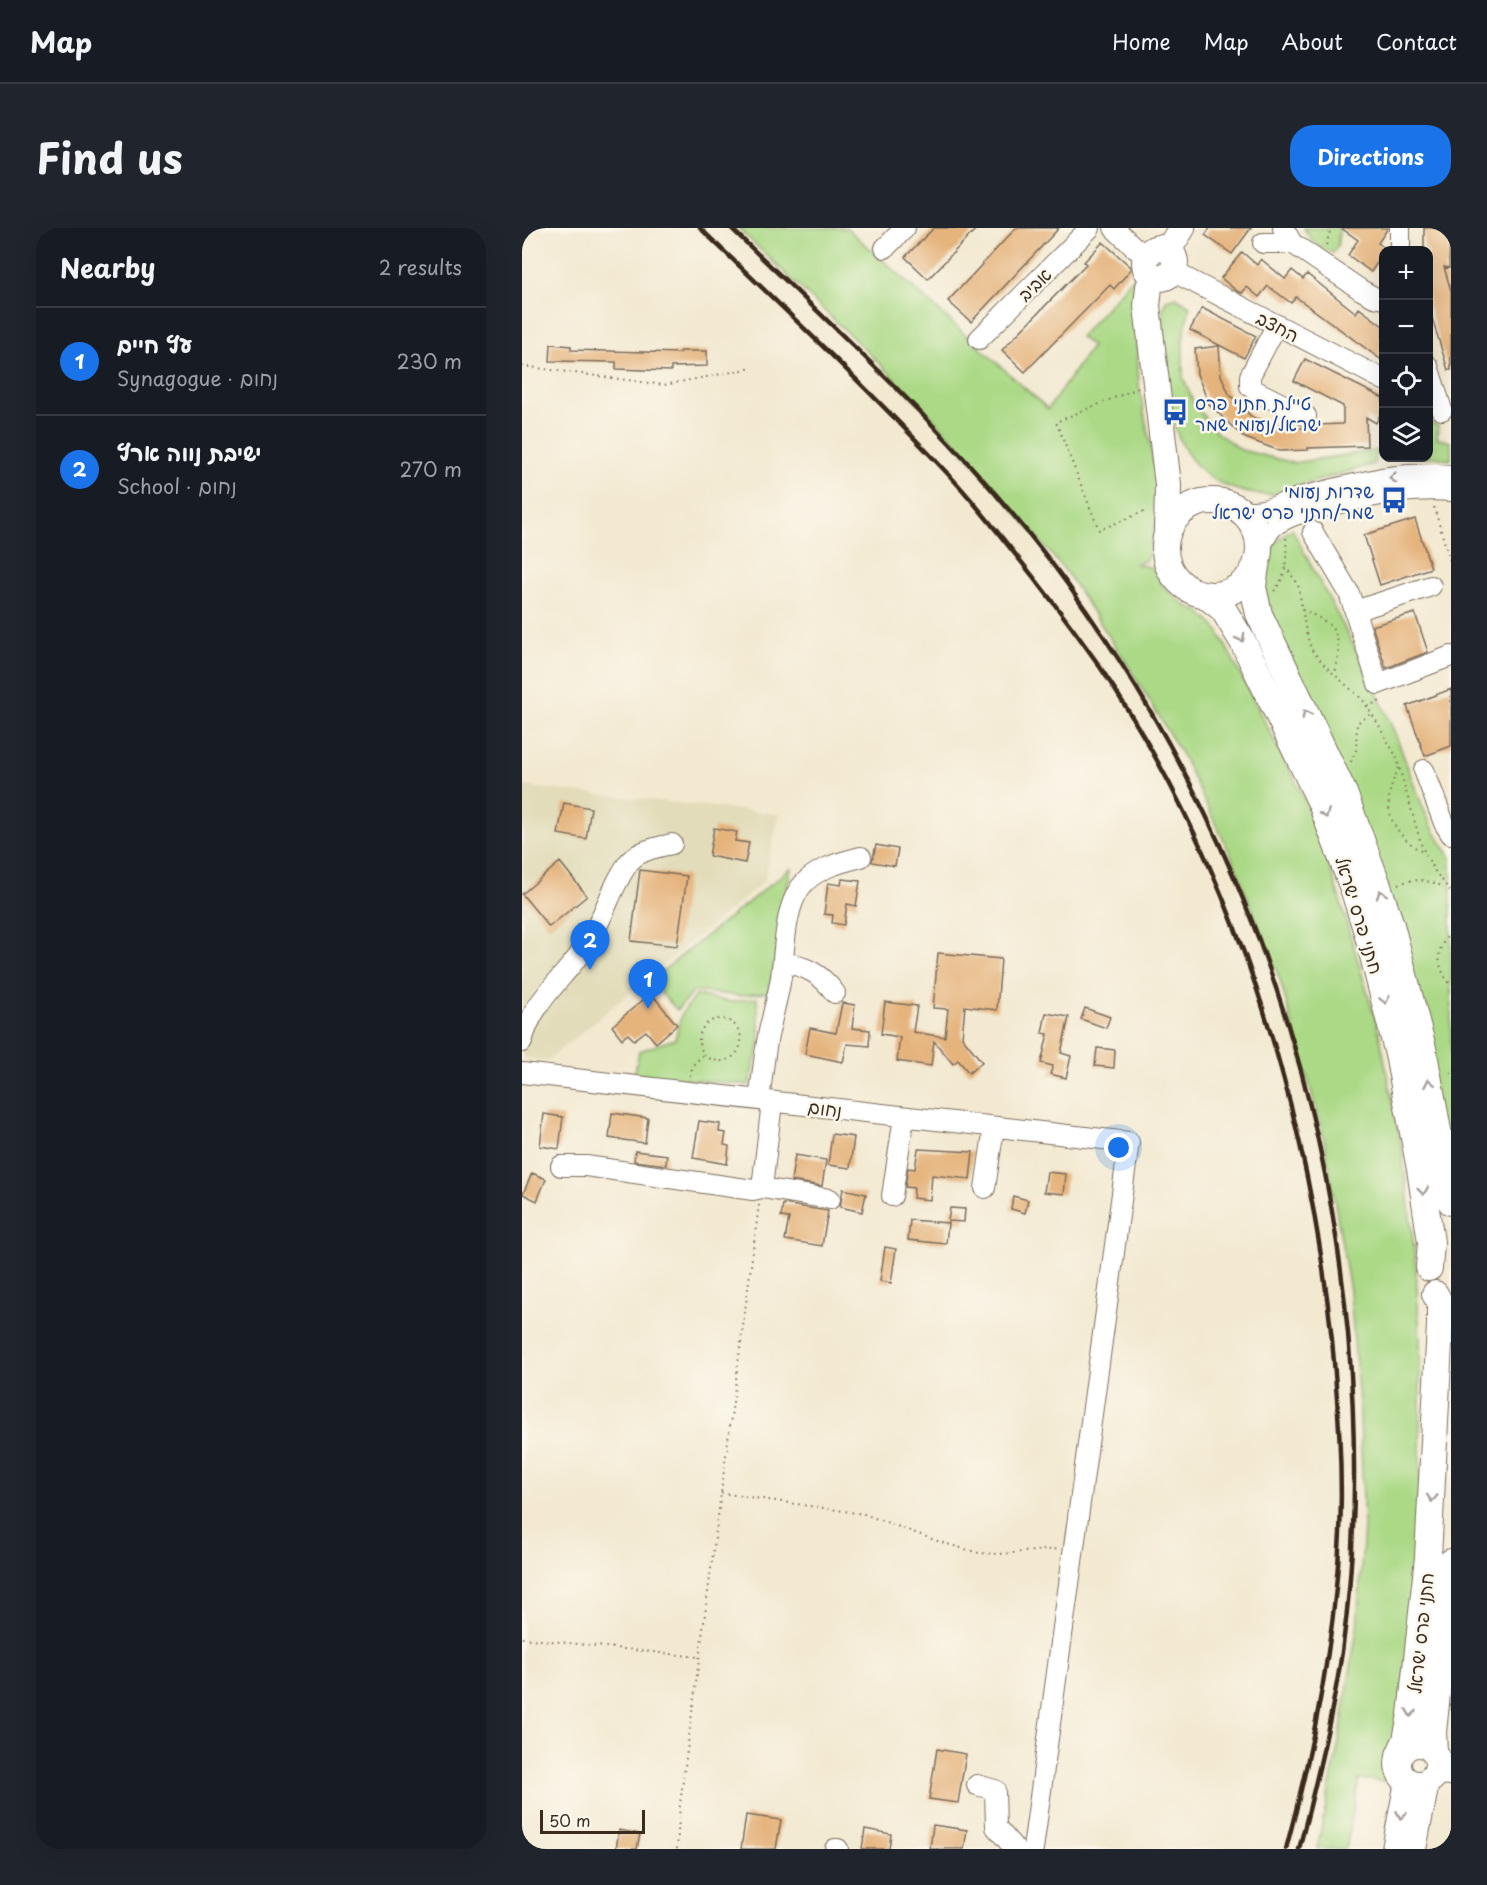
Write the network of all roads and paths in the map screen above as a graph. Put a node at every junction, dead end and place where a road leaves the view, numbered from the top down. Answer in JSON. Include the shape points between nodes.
{"nodes":[{"id":1,"x":905,"y":228,"type":"edge"},
{"id":2,"x":1090,"y":228,"type":"edge"},
{"id":3,"x":1114,"y":228,"type":"edge"},
{"id":4,"x":1182,"y":228,"type":"edge"},
{"id":5,"x":1400,"y":228,"type":"edge"},
{"id":6,"x":1287,"y":235,"type":"edge"},
{"id":7,"x":1263,"y":243,"type":"dead end"},
{"id":8,"x":1400,"y":246,"type":"edge"},
{"id":9,"x":885,"y":248,"type":"dead end"},
{"id":10,"x":1160,"y":263,"type":"junction"},
{"id":11,"x":1379,"y":298,"type":"edge"},
{"id":12,"x":1276,"y":326,"type":"junction"},
{"id":13,"x":979,"y":339,"type":"dead end"},
{"id":14,"x":522,"y":366,"type":"edge"},
{"id":15,"x":753,"y":368,"type":"dead end"},
{"id":16,"x":1379,"y":379,"type":"edge"},
{"id":17,"x":1154,"y":382,"type":"junction"},
{"id":18,"x":1433,"y":383,"type":"edge"},
{"id":19,"x":1441,"y":410,"type":"edge"},
{"id":20,"x":1306,"y":416,"type":"dead end"},
{"id":21,"x":1160,"y":426,"type":"junction"},
{"id":22,"x":1451,"y":476,"type":"edge"},
{"id":23,"x":1429,"y":490,"type":"junction"},
{"id":24,"x":1451,"y":491,"type":"edge"},
{"id":25,"x":1214,"y":500,"type":"junction"},
{"id":26,"x":1168,"y":502,"type":"junction"},
{"id":27,"x":1239,"y":509,"type":"junction"},
{"id":28,"x":1286,"y":519,"type":"junction"},
{"id":29,"x":1313,"y":532,"type":"dead end"},
{"id":30,"x":1167,"y":537,"type":"junction"},
{"id":31,"x":1258,"y":558,"type":"junction"},
{"id":32,"x":1451,"y":564,"type":"edge"},
{"id":33,"x":1285,"y":566,"type":"junction"},
{"id":34,"x":1431,"y":586,"type":"dead end"},
{"id":35,"x":1204,"y":594,"type":"junction"},
{"id":36,"x":1256,"y":601,"type":"junction"},
{"id":37,"x":1302,"y":610,"type":"junction"},
{"id":38,"x":1355,"y":612,"type":"junction"},
{"id":39,"x":1451,"y":656,"type":"edge"},
{"id":40,"x":1335,"y":675,"type":"junction"},
{"id":41,"x":1371,"y":714,"type":"junction"},
{"id":42,"x":1399,"y":768,"type":"junction"},
{"id":43,"x":1424,"y":770,"type":"dead end"},
{"id":44,"x":1336,"y":776,"type":"junction"},
{"id":45,"x":1448,"y":826,"type":"edge"},
{"id":46,"x":672,"y":844,"type":"dead end"},
{"id":47,"x":1426,"y":855,"type":"junction"},
{"id":48,"x":861,"y":856,"type":"dead end"},
{"id":49,"x":1447,"y":888,"type":"junction"},
{"id":50,"x":1451,"y":892,"type":"edge"},
{"id":51,"x":1383,"y":899,"type":"junction"},
{"id":52,"x":1451,"y":933,"type":"edge"},
{"id":53,"x":783,"y":962,"type":"junction"},
{"id":54,"x":1451,"y":985,"type":"edge"},
{"id":55,"x":835,"y":993,"type":"dead end"},
{"id":56,"x":522,"y":1042,"type":"edge"},
{"id":57,"x":704,"y":1054,"type":"junction"},
{"id":58,"x":522,"y":1073,"type":"edge"},
{"id":59,"x":686,"y":1092,"type":"junction"},
{"id":60,"x":766,"y":1101,"type":"junction"},
{"id":61,"x":904,"y":1117,"type":"junction"},
{"id":62,"x":994,"y":1127,"type":"junction"},
{"id":63,"x":561,"y":1166,"type":"dead end"},
{"id":64,"x":762,"y":1188,"type":"junction"},
{"id":65,"x":985,"y":1188,"type":"dead end"},
{"id":66,"x":892,"y":1196,"type":"dead end"},
{"id":67,"x":830,"y":1199,"type":"dead end"},
{"id":68,"x":1451,"y":1202,"type":"edge"},
{"id":69,"x":1451,"y":1246,"type":"edge"},
{"id":70,"x":1429,"y":1268,"type":"junction"},
{"id":71,"x":1443,"y":1299,"type":"edge"},
{"id":72,"x":721,"y":1493,"type":"junction"},
{"id":73,"x":1074,"y":1547,"type":"junction"},
{"id":74,"x":1451,"y":1562,"type":"edge"},
{"id":75,"x":522,"y":1638,"type":"edge"},
{"id":76,"x":699,"y":1657,"type":"junction"},
{"id":77,"x":1399,"y":1755,"type":"junction"},
{"id":78,"x":1431,"y":1773,"type":"edge"},
{"id":79,"x":977,"y":1785,"type":"dead end"},
{"id":80,"x":677,"y":1849,"type":"edge"},
{"id":81,"x":1015,"y":1849,"type":"edge"},
{"id":82,"x":1034,"y":1849,"type":"edge"},
{"id":83,"x":1395,"y":1849,"type":"edge"},
{"id":84,"x":1413,"y":1849,"type":"edge"}],
"edges":[{"from":1,"to":9,"type":"street"},
{"from":2,"to":13,"type":"street","name":"אביב"},
{"from":3,"to":10,"type":"street","name":"החצב","via":[[1136,249]]},
{"from":4,"to":10,"type":"main road"},
{"from":5,"to":8,"type":"street"},
{"from":6,"to":7,"type":"street"},
{"from":6,"to":11,"type":"street","via":[[1361,290]]},
{"from":10,"to":12,"type":"street","name":"החצב"},
{"from":10,"to":17,"type":"main road","via":[[1149,287],[1147,306]]},
{"from":12,"to":16,"type":"street","name":"החצב"},
{"from":12,"to":20,"type":"street","via":[[1250,376],[1250,386]]},
{"from":14,"to":15,"type":"path","via":[[664,385]]},
{"from":17,"to":21,"type":"main road"},
{"from":17,"to":26,"type":"path","via":[[1056,422],[1099,530]]},
{"from":18,"to":19,"type":"street"},
{"from":21,"to":25,"type":"main road","via":[[1164,449],[1181,481],[1194,493]]},
{"from":21,"to":26,"type":"main road"},
{"from":22,"to":27,"type":"street","one_way":true,"via":[[1376,479],[1263,511]]},
{"from":23,"to":24,"type":"street"},
{"from":23,"to":28,"type":"street","via":[[1378,494]]},
{"from":23,"to":32,"type":"path"},
{"from":25,"to":27,"type":"main road"},
{"from":25,"to":30,"type":"main road","via":[[1186,508],[1175,518]]},
{"from":26,"to":30,"type":"main road"},
{"from":27,"to":31,"type":"main road","via":[[1251,520],[1257,534]]},
{"from":28,"to":31,"type":"street","via":[[1268,532]]},
{"from":28,"to":33,"type":"path"},
{"from":29,"to":38,"type":"street","via":[[1349,593]]},
{"from":30,"to":35,"type":"main road","via":[[1165,546],[1172,572],[1186,586]]},
{"from":31,"to":35,"type":"main road","via":[[1250,577],[1235,589],[1217,595]]},
{"from":31,"to":36,"type":"main road","name":"חתני פרס ישראל","via":[[1253,587]]},
{"from":33,"to":36,"type":"path","via":[[1281,584],[1271,595]]},
{"from":33,"to":37,"type":"path","via":[[1298,584]]},
{"from":34,"to":38,"type":"street"},
{"from":35,"to":70,"type":"main road","name":"חתני פרס ישראל","one_way":true,"via":[[1223,609],[1243,642],[1321,803],[1354,891],[1400,1065],[1431,1242]]},
{"from":44,"to":36,"type":"main road","name":"חתני פרס ישראל","one_way":true,"via":[[1266,632]]},
{"from":37,"to":40,"type":"path","via":[[1311,649]]},
{"from":37,"to":40,"type":"path","via":[[1330,623],[1339,649]]},
{"from":38,"to":39,"type":"street","via":[[1378,684]]},
{"from":40,"to":41,"type":"path","via":[[1363,700]]},
{"from":41,"to":42,"type":"path"},
{"from":41,"to":44,"type":"path","via":[[1357,723],[1356,750],[1348,767]]},
{"from":42,"to":47,"type":"path"},
{"from":42,"to":47,"type":"path","via":[[1389,791],[1389,816],[1409,844]]},
{"from":43,"to":45,"type":"street"},
{"from":51,"to":44,"type":"main road","name":"חתני פרס ישראל","one_way":true},
{"from":46,"to":56,"type":"street","via":[[647,850],[631,860],[590,940],[534,1010]]},
{"from":47,"to":49,"type":"path"},
{"from":48,"to":53,"type":"street","via":[[835,864],[801,887],[786,932]]},
{"from":49,"to":50,"type":"path"},
{"from":49,"to":51,"type":"path","via":[[1428,880],[1409,881],[1394,885]]},
{"from":68,"to":51,"type":"main road","name":"חתני פרס ישראל","one_way":true,"via":[[1423,1048]]},
{"from":52,"to":54,"type":"path","via":[[1439,957]]},
{"from":53,"to":55,"type":"street","via":[[824,978]]},
{"from":53,"to":60,"type":"street","via":[[768,1036]]},
{"from":57,"to":57,"type":"path","via":[[717,1061],[731,1059],[740,1049],[738,1028],[720,1019],[706,1025],[699,1038]]},
{"from":57,"to":59,"type":"path","via":[[693,1065]]},
{"from":58,"to":59,"type":"street","name":"נחום"},
{"from":59,"to":60,"type":"street","name":"נחום"},
{"from":60,"to":61,"type":"street","name":"נחום"},
{"from":60,"to":64,"type":"street"},
{"from":61,"to":62,"type":"street","name":"נחום"},
{"from":61,"to":66,"type":"street"},
{"from":62,"to":65,"type":"street"},
{"from":62,"to":73,"type":"street","name":"נחום","via":[[1129,1142]]},
{"from":63,"to":64,"type":"street"},
{"from":64,"to":67,"type":"street"},
{"from":64,"to":72,"type":"path"},
{"from":69,"to":70,"type":"main road","via":[[1439,1251]]},
{"from":70,"to":71,"type":"main road","name":"חתני פרס ישראל","via":[[1428,1277]]},
{"from":71,"to":77,"type":"main road","name":"חתני פרס ישראל","one_way":true,"via":[[1428,1557],[1411,1715]]},
{"from":72,"to":73,"type":"path","via":[[864,1514],[979,1553]]},
{"from":72,"to":76,"type":"path"},
{"from":73,"to":82,"type":"street"},
{"from":74,"to":78,"type":"main road","name":"חתני פרס ישראל"},
{"from":75,"to":76,"type":"path"},
{"from":76,"to":80,"type":"path"},
{"from":77,"to":78,"type":"main road","via":[[1400,1775]]},
{"from":77,"to":78,"type":"main road","via":[[1417,1743],[1428,1746]]},
{"from":78,"to":83,"type":"main road","one_way":true},
{"from":78,"to":84,"type":"main road"},
{"from":79,"to":81,"type":"street","via":[[995,1790],[996,1827]]}]}
